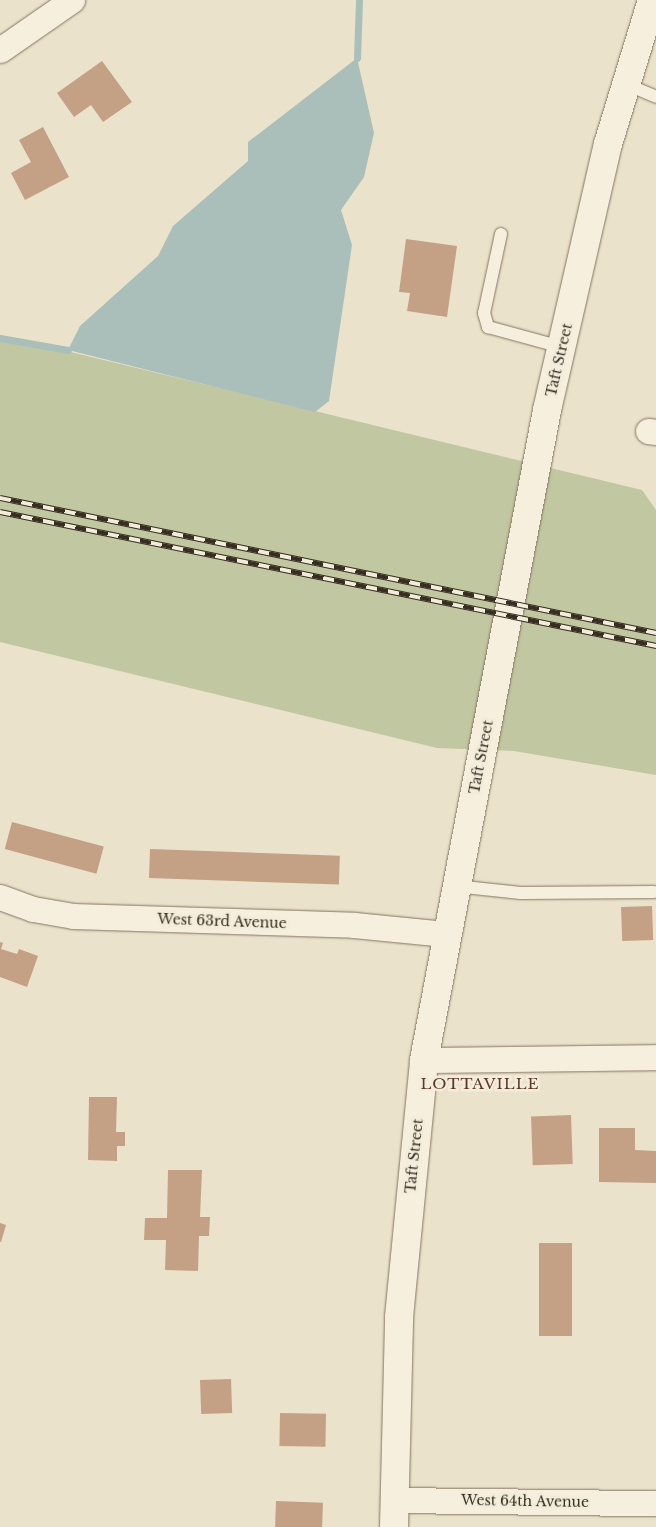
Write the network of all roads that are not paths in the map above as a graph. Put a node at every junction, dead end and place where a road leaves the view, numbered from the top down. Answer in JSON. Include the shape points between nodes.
{"nodes":[{"id":1,"x":72,"y":0,"type":"edge"},
{"id":2,"x":652,"y":9,"type":"edge"},
{"id":3,"x":0,"y":50,"type":"edge"},
{"id":4,"x":626,"y":84,"type":"junction"},
{"id":5,"x":656,"y":97,"type":"edge"},
{"id":6,"x":501,"y":234,"type":"dead end"},
{"id":7,"x":562,"y":347,"type":"junction"},
{"id":8,"x":455,"y":886,"type":"junction"},
{"id":9,"x":654,"y":892,"type":"dead end"},
{"id":10,"x":0,"y":897,"type":"edge"},
{"id":11,"x":446,"y":934,"type":"junction"},
{"id":12,"x":656,"y":1057,"type":"edge"},
{"id":13,"x":424,"y":1060,"type":"junction"},
{"id":14,"x":394,"y":1500,"type":"junction"},
{"id":15,"x":656,"y":1503,"type":"edge"},
{"id":16,"x":394,"y":1527,"type":"edge"}],
"edges":[{"from":1,"to":3,"type":"street","via":[[42,24]]},
{"from":2,"to":4,"type":"main road","name":"Taft Street"},
{"from":4,"to":5,"type":"lane"},
{"from":4,"to":7,"type":"main road","name":"Taft Street","via":[[608,144]]},
{"from":6,"to":7,"type":"lane","via":[[484,313],[488,327]]},
{"from":7,"to":8,"type":"main road","name":"Taft Street"},
{"from":8,"to":9,"type":"lane","via":[[521,893]]},
{"from":8,"to":11,"type":"main road","name":"Taft Street"},
{"from":10,"to":11,"type":"street","name":"West 63rd Avenue","via":[[33,909],[73,916],[354,925]]},
{"from":11,"to":13,"type":"main road","name":"Taft Street"},
{"from":12,"to":13,"type":"street"},
{"from":13,"to":14,"type":"main road","name":"Taft Street","via":[[399,1317]]},
{"from":14,"to":15,"type":"street","name":"West 64th Avenue"},
{"from":14,"to":16,"type":"main road","name":"Taft Street"}]}
